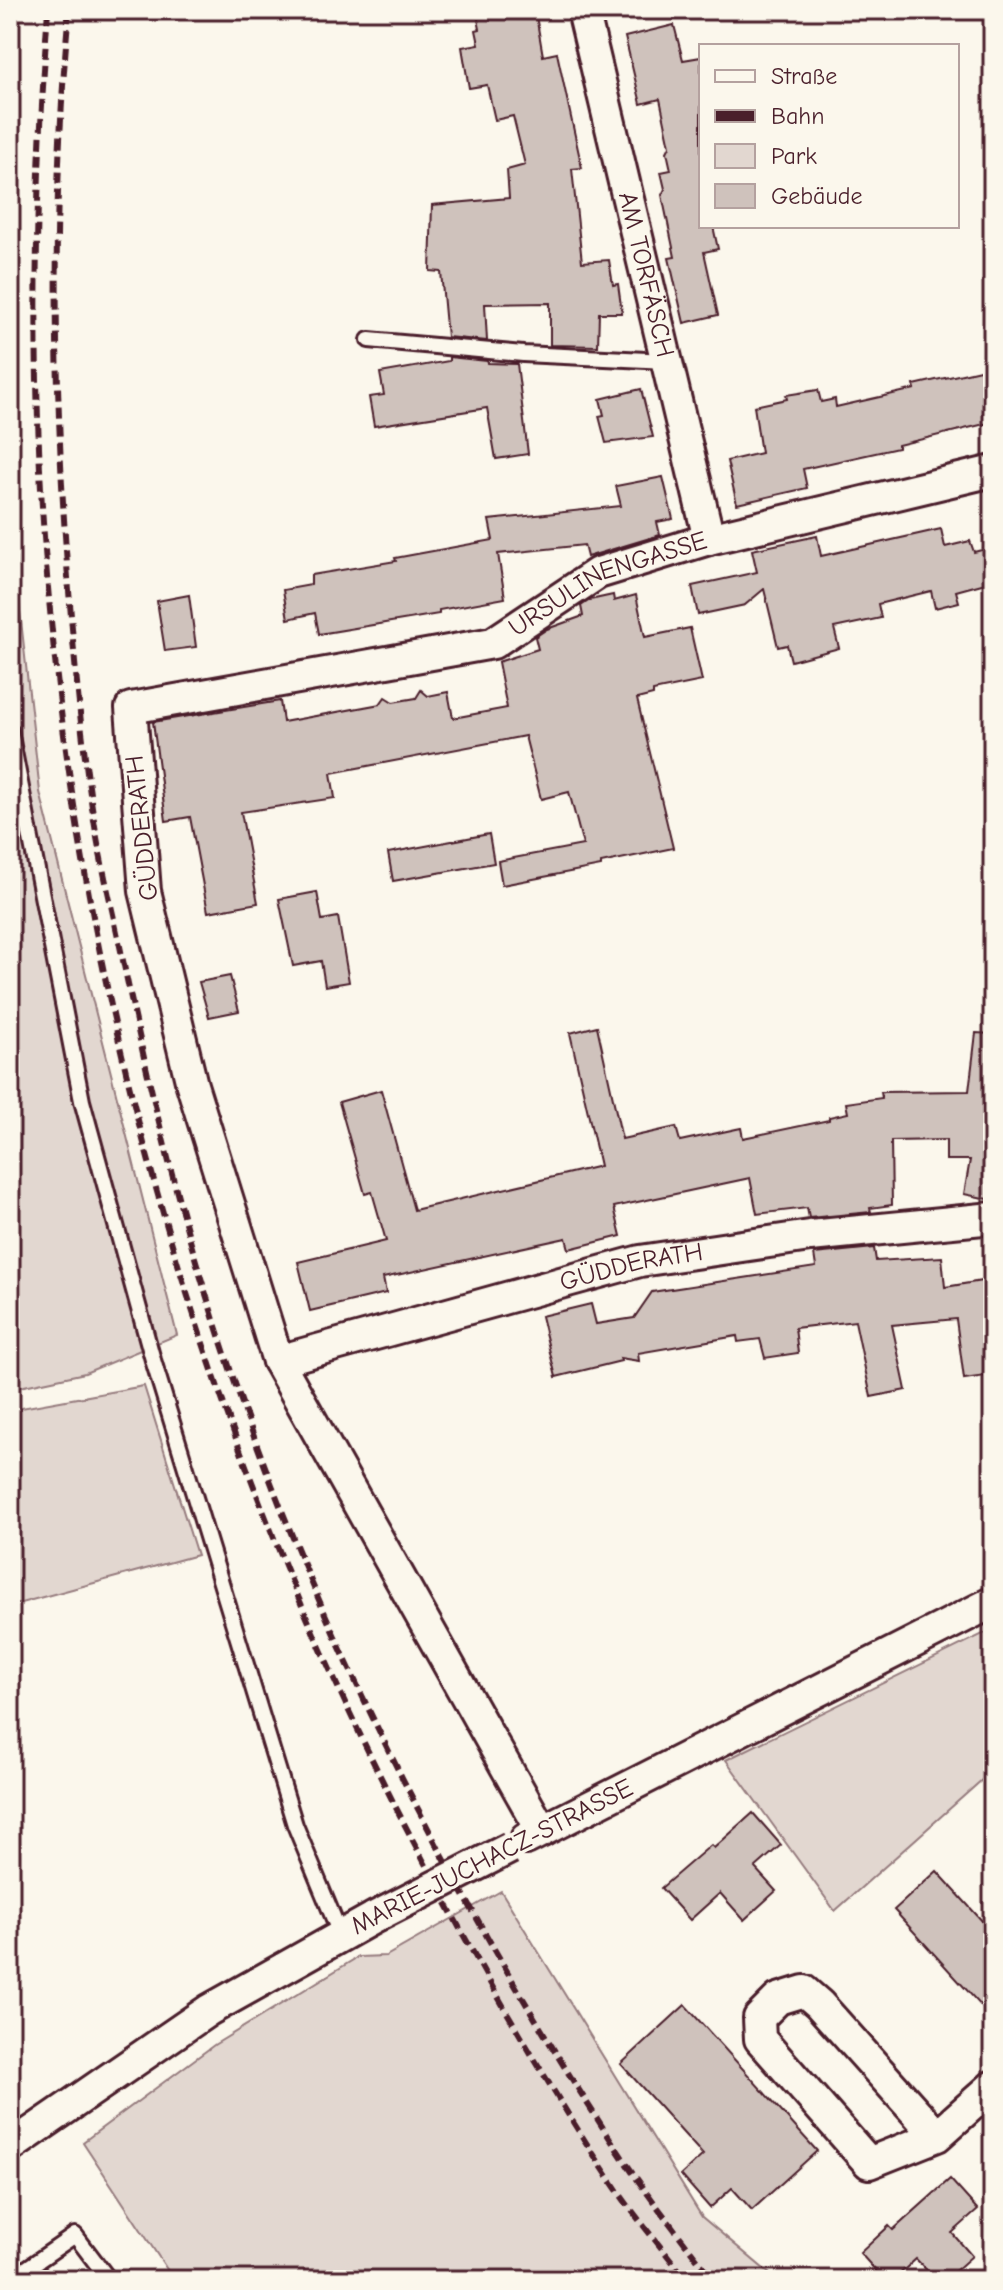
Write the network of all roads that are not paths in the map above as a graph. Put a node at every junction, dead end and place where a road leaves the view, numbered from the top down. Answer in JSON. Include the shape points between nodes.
{"nodes":[{"id":1,"x":583,"y":10,"type":"edge"},
{"id":2,"x":369,"y":340,"type":"dead end"},
{"id":3,"x":667,"y":361,"type":"junction"},
{"id":4,"x":993,"y":471,"type":"edge"},
{"id":5,"x":709,"y":539,"type":"junction"},
{"id":6,"x":131,"y":708,"type":"joint"},
{"id":7,"x":10,"y":731,"type":"edge"},
{"id":8,"x":993,"y":1218,"type":"edge"},
{"id":9,"x":278,"y":1361,"type":"junction"},
{"id":10,"x":993,"y":1602,"type":"edge"},
{"id":11,"x":542,"y":1831,"type":"junction"},
{"id":12,"x":341,"y":1936,"type":"junction"},
{"id":13,"x":993,"y":2086,"type":"edge"},
{"id":14,"x":937,"y":2136,"type":"junction"},
{"id":15,"x":10,"y":2147,"type":"edge"},
{"id":16,"x":10,"y":2280,"type":"edge"},
{"id":17,"x":109,"y":2280,"type":"edge"}],
"edges":[{"from":1,"to":3,"type":"street","name":"AM TORFÄSCH"},
{"from":2,"to":3,"type":"lane"},
{"from":3,"to":5,"type":"street","name":"AM TORFÄSCH"},
{"from":4,"to":5,"type":"street","name":"URSULINENGASSE"},
{"from":5,"to":6,"type":"street","name":"URSULINENGASSE","via":[[598,573],[493,643]]},
{"from":6,"to":9,"type":"street","name":"GÜDDERATH","via":[[145,891],[192,1085]]},
{"from":7,"to":12,"type":"lane","via":[[82,1101],[132,1284],[295,1825]]},
{"from":8,"to":9,"type":"street","name":"GÜDDERATH","via":[[810,1236],[640,1261]]},
{"from":9,"to":11,"type":"street","name":"GÜDDERATH"},
{"from":10,"to":11,"type":"street","name":"MARIE-JUCHACZ-STRASSE"},
{"from":11,"to":12,"type":"street","name":"MARIE-JUCHACZ-STRASSE","bridge":true},
{"from":12,"to":15,"type":"street","name":"MARIE-JUCHACZ-STRASSE","via":[[209,2010]]},
{"from":13,"to":14,"type":"street"},
{"from":14,"to":14,"type":"street","via":[[804,1991],[778,1999],[759,2018],[760,2039],[869,2163]]},
{"from":16,"to":17,"type":"lane","via":[[75,2235]]}]}
